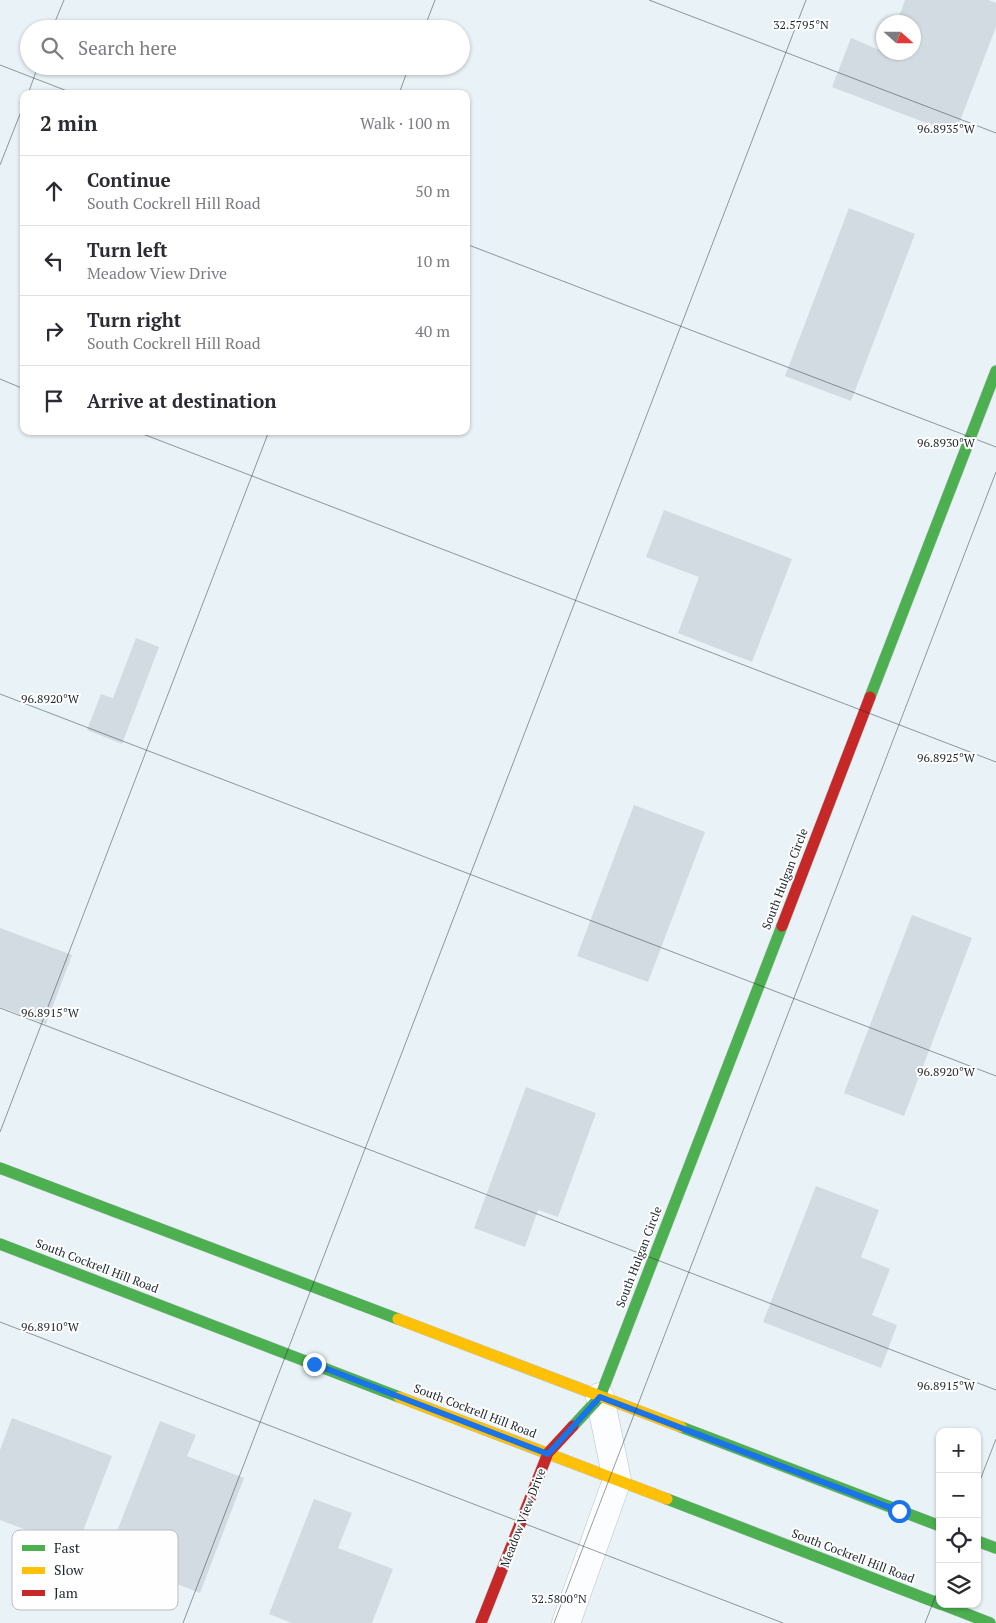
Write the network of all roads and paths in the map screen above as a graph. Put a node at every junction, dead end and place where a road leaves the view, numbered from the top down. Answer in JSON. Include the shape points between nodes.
{"nodes":[{"id":1,"x":996,"y":371,"type":"edge"},
{"id":2,"x":0,"y":1168,"type":"edge"},
{"id":3,"x":0,"y":1244,"type":"edge"},
{"id":4,"x":600,"y":1397,"type":"junction"},
{"id":5,"x":548,"y":1454,"type":"junction"},
{"id":6,"x":617,"y":1480,"type":"junction"},
{"id":7,"x":936,"y":1524,"type":"edge"},
{"id":8,"x":981,"y":1542,"type":"edge"},
{"id":9,"x":996,"y":1548,"type":"edge"},
{"id":10,"x":936,"y":1602,"type":"edge"},
{"id":11,"x":951,"y":1608,"type":"edge"},
{"id":12,"x":481,"y":1623,"type":"edge"},
{"id":13,"x":566,"y":1623,"type":"edge"},
{"id":14,"x":990,"y":1623,"type":"edge"}],
"edges":[{"from":1,"to":4,"type":"main road","name":"South Hulgan Circle"},
{"from":2,"to":4,"type":"main road"},
{"from":3,"to":5,"type":"main road","name":"South Cockrell Hill Road"},
{"from":4,"to":5,"type":"main road","name":"Meadow View Drive"},
{"from":4,"to":6,"type":"street"},
{"from":4,"to":7,"type":"main road"},
{"from":5,"to":6,"type":"main road","name":"South Cockrell Hill Road"},
{"from":5,"to":12,"type":"main road","name":"Meadow View Drive"},
{"from":6,"to":10,"type":"main road","name":"South Cockrell Hill Road"},
{"from":6,"to":13,"type":"street"},
{"from":8,"to":9,"type":"main road"},
{"from":11,"to":14,"type":"main road","name":"South Cockrell Hill Road"}]}
